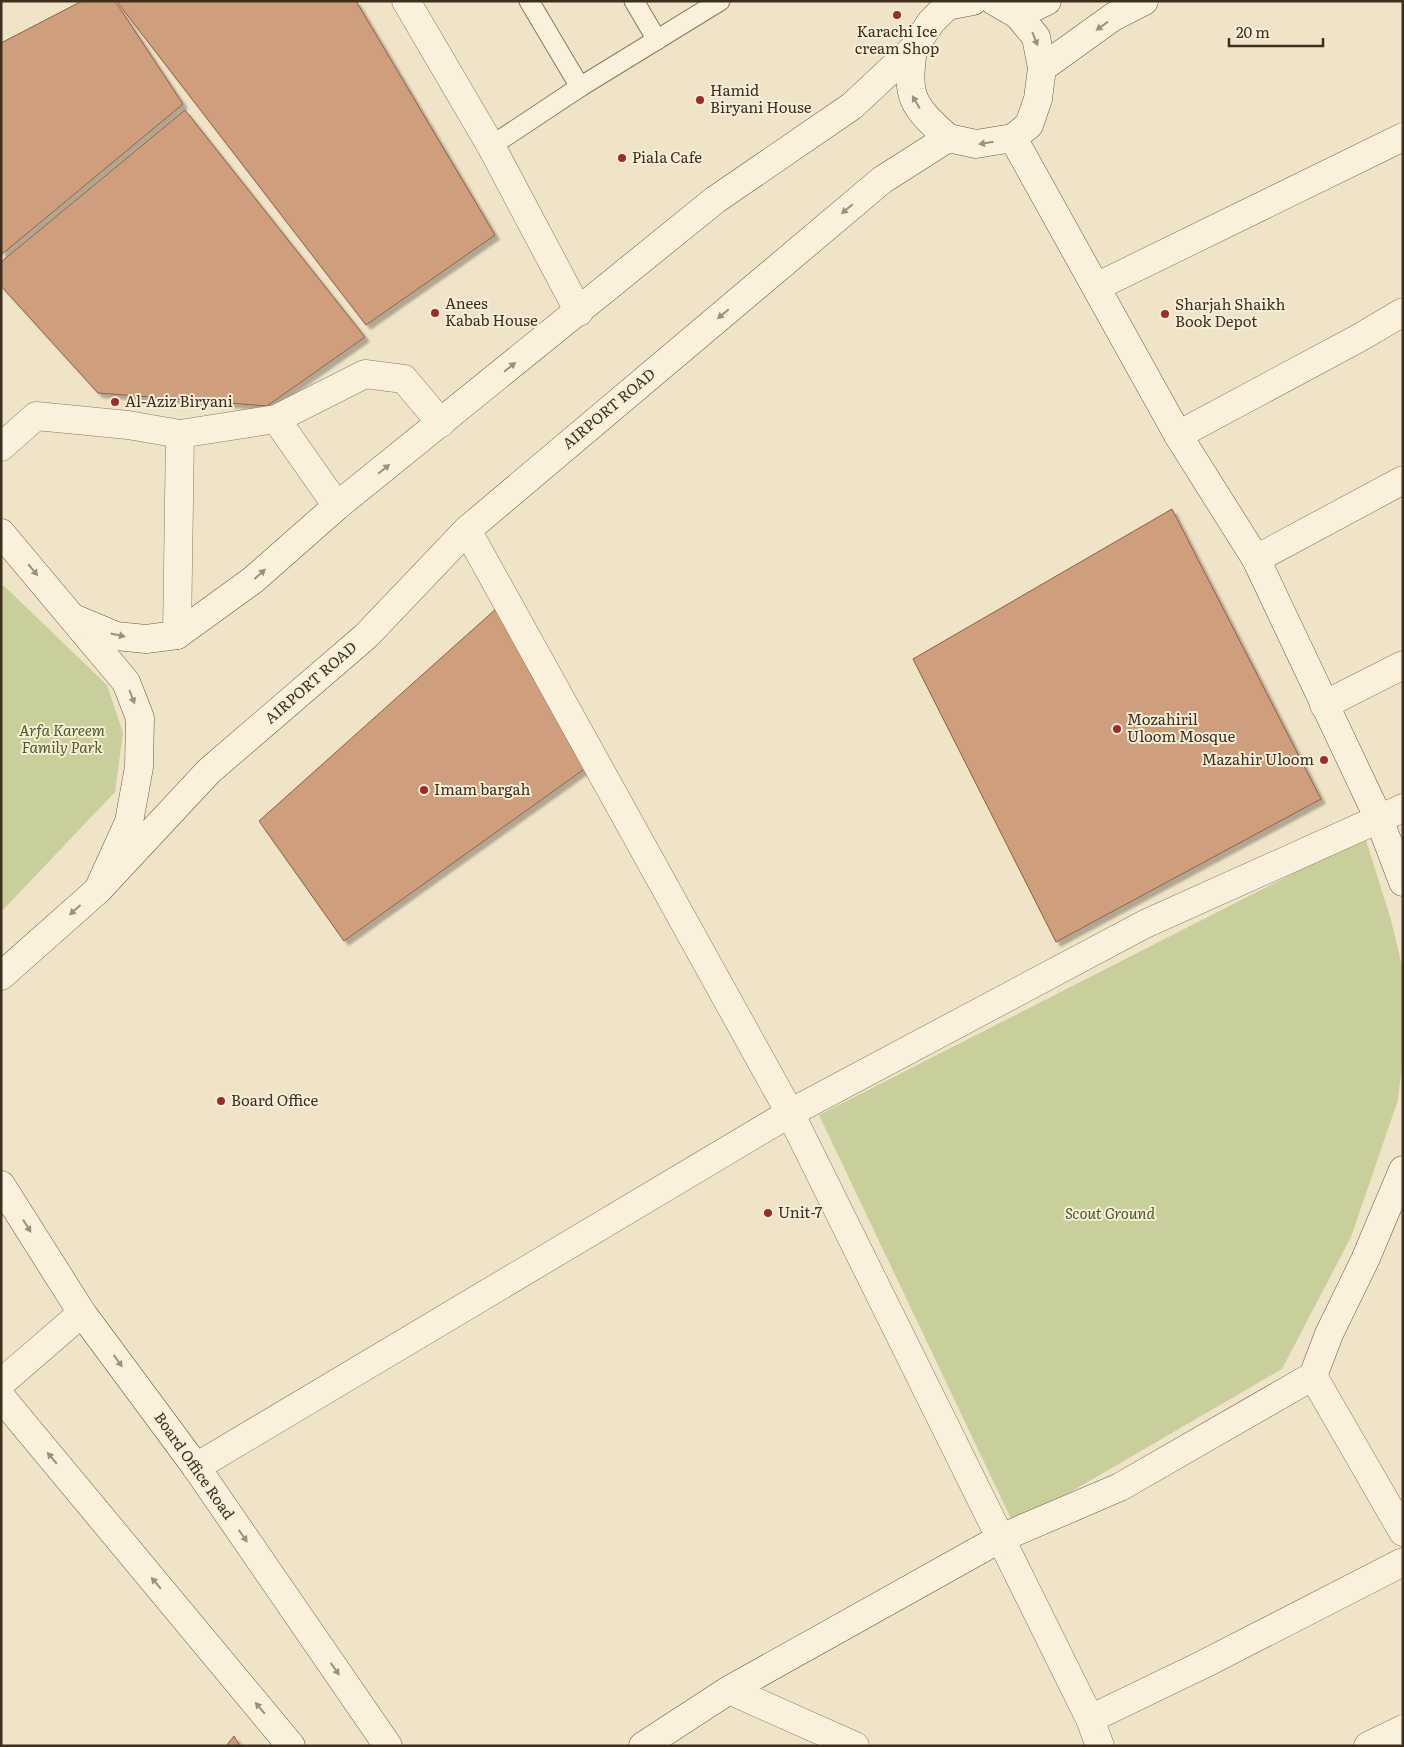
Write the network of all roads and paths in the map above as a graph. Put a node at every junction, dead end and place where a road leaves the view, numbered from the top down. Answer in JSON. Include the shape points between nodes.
{"nodes":[{"id":1,"x":406,"y":1,"type":"edge"},
{"id":2,"x":529,"y":1,"type":"edge"},
{"id":3,"x":634,"y":1,"type":"edge"},
{"id":4,"x":994,"y":1,"type":"edge"},
{"id":5,"x":1047,"y":1,"type":"edge"},
{"id":6,"x":1144,"y":1,"type":"edge"},
{"id":7,"x":716,"y":2,"type":"edge"},
{"id":8,"x":954,"y":3,"type":"edge"},
{"id":9,"x":1018,"y":15,"type":"junction"},
{"id":10,"x":657,"y":40,"type":"junction"},
{"id":11,"x":913,"y":49,"type":"junction"},
{"id":12,"x":1042,"y":68,"type":"junction"},
{"id":13,"x":580,"y":87,"type":"junction"},
{"id":14,"x":948,"y":138,"type":"junction"},
{"id":15,"x":1013,"y":138,"type":"junction"},
{"id":16,"x":1403,"y":138,"type":"edge"},
{"id":17,"x":491,"y":146,"type":"junction"},
{"id":18,"x":1096,"y":287,"type":"junction"},
{"id":19,"x":579,"y":312,"type":"junction"},
{"id":20,"x":1403,"y":312,"type":"edge"},
{"id":21,"x":276,"y":419,"type":"junction"},
{"id":22,"x":441,"y":423,"type":"junction"},
{"id":23,"x":180,"y":434,"type":"junction"},
{"id":24,"x":1178,"y":435,"type":"junction"},
{"id":25,"x":1,"y":447,"type":"edge"},
{"id":26,"x":1403,"y":480,"type":"edge"},
{"id":27,"x":337,"y":506,"type":"junction"},
{"id":28,"x":467,"y":530,"type":"junction"},
{"id":29,"x":1,"y":533,"type":"edge"},
{"id":30,"x":1256,"y":560,"type":"junction"},
{"id":31,"x":73,"y":618,"type":"junction"},
{"id":32,"x":177,"y":636,"type":"junction"},
{"id":33,"x":1403,"y":665,"type":"edge"},
{"id":34,"x":1324,"y":705,"type":"junction"},
{"id":35,"x":1391,"y":814,"type":"edge"},
{"id":36,"x":1403,"y":882,"type":"edge"},
{"id":37,"x":98,"y":890,"type":"junction"},
{"id":38,"x":1,"y":976,"type":"edge"},
{"id":39,"x":790,"y":1113,"type":"junction"},
{"id":40,"x":1403,"y":1170,"type":"edge"},
{"id":41,"x":1,"y":1185,"type":"edge"},
{"id":42,"x":82,"y":1313,"type":"junction"},
{"id":43,"x":1313,"y":1376,"type":"junction"},
{"id":44,"x":1,"y":1383,"type":"edge"},
{"id":45,"x":1,"y":1397,"type":"edge"},
{"id":46,"x":196,"y":1467,"type":"junction"},
{"id":47,"x":1403,"y":1532,"type":"edge"},
{"id":48,"x":1001,"y":1538,"type":"junction"},
{"id":49,"x":1403,"y":1562,"type":"edge"},
{"id":50,"x":729,"y":1690,"type":"junction"},
{"id":51,"x":1090,"y":1719,"type":"junction"},
{"id":52,"x":1403,"y":1729,"type":"edge"},
{"id":53,"x":291,"y":1746,"type":"edge"},
{"id":54,"x":388,"y":1746,"type":"edge"},
{"id":55,"x":643,"y":1746,"type":"edge"},
{"id":56,"x":854,"y":1746,"type":"edge"},
{"id":57,"x":1100,"y":1746,"type":"edge"},
{"id":58,"x":1368,"y":1746,"type":"edge"}],
"edges":[{"from":1,"to":17,"type":"street"},
{"from":2,"to":13,"type":"lane"},
{"from":3,"to":10,"type":"lane"},
{"from":4,"to":9,"type":"street"},
{"from":5,"to":9,"type":"street"},
{"from":6,"to":12,"type":"street","one_way":true,"via":[[1114,17]]},
{"from":7,"to":10,"type":"lane"},
{"from":8,"to":11,"type":"street","via":[[931,22]]},
{"from":9,"to":12,"type":"street","one_way":true,"via":[[1036,36]]},
{"from":10,"to":13,"type":"lane"},
{"from":14,"to":11,"type":"street","one_way":true,"via":[[925,117],[912,96],[909,75]]},
{"from":11,"to":19,"type":"street","via":[[852,106],[716,200]]},
{"from":12,"to":15,"type":"street","via":[[1038,99],[1029,125]]},
{"from":13,"to":17,"type":"lane"},
{"from":15,"to":14,"type":"street","one_way":true,"via":[[976,144]]},
{"from":14,"to":28,"type":"street","name":"AIRPORT ROAD","one_way":true,"via":[[882,180]]},
{"from":15,"to":18,"type":"street"},
{"from":16,"to":18,"type":"street"},
{"from":17,"to":19,"type":"street"},
{"from":18,"to":24,"type":"street"},
{"from":22,"to":19,"type":"street","one_way":true},
{"from":20,"to":24,"type":"street"},
{"from":21,"to":22,"type":"street","via":[[365,374],[404,379]]},
{"from":21,"to":23,"type":"street"},
{"from":21,"to":27,"type":"street"},
{"from":27,"to":22,"type":"street","one_way":true},
{"from":23,"to":25,"type":"street","via":[[36,416]]},
{"from":23,"to":32,"type":"street"},
{"from":24,"to":30,"type":"street"},
{"from":26,"to":30,"type":"street"},
{"from":32,"to":27,"type":"street","one_way":true,"via":[[253,580]]},
{"from":28,"to":37,"type":"street","name":"AIRPORT ROAD","via":[[366,636],[210,771]]},
{"from":28,"to":39,"type":"street"},
{"from":29,"to":31,"type":"street","one_way":true},
{"from":30,"to":34,"type":"street"},
{"from":31,"to":32,"type":"street","one_way":true,"via":[[116,636],[146,639]]},
{"from":31,"to":37,"type":"street","one_way":true,"via":[[126,682],[140,718],[139,767],[129,822]]},
{"from":33,"to":34,"type":"street"},
{"from":34,"to":35,"type":"street"},
{"from":35,"to":36,"type":"street"},
{"from":35,"to":39,"type":"street","via":[[1145,924]]},
{"from":37,"to":38,"type":"street","name":"AIRPORT ROAD","one_way":true},
{"from":39,"to":46,"type":"street"},
{"from":39,"to":48,"type":"street"},
{"from":40,"to":43,"type":"street"},
{"from":41,"to":42,"type":"street","name":"Board Office Road","one_way":true},
{"from":42,"to":44,"type":"street"},
{"from":42,"to":46,"type":"street","name":"Board Office Road","one_way":true},
{"from":43,"to":47,"type":"street"},
{"from":43,"to":48,"type":"street","via":[[1120,1487]]},
{"from":53,"to":45,"type":"street","one_way":true},
{"from":46,"to":54,"type":"street","name":"Board Office Road","one_way":true},
{"from":48,"to":50,"type":"street"},
{"from":48,"to":51,"type":"street"},
{"from":49,"to":51,"type":"street"},
{"from":50,"to":55,"type":"street"},
{"from":50,"to":56,"type":"street"},
{"from":51,"to":57,"type":"street"},
{"from":52,"to":58,"type":"street"}]}
